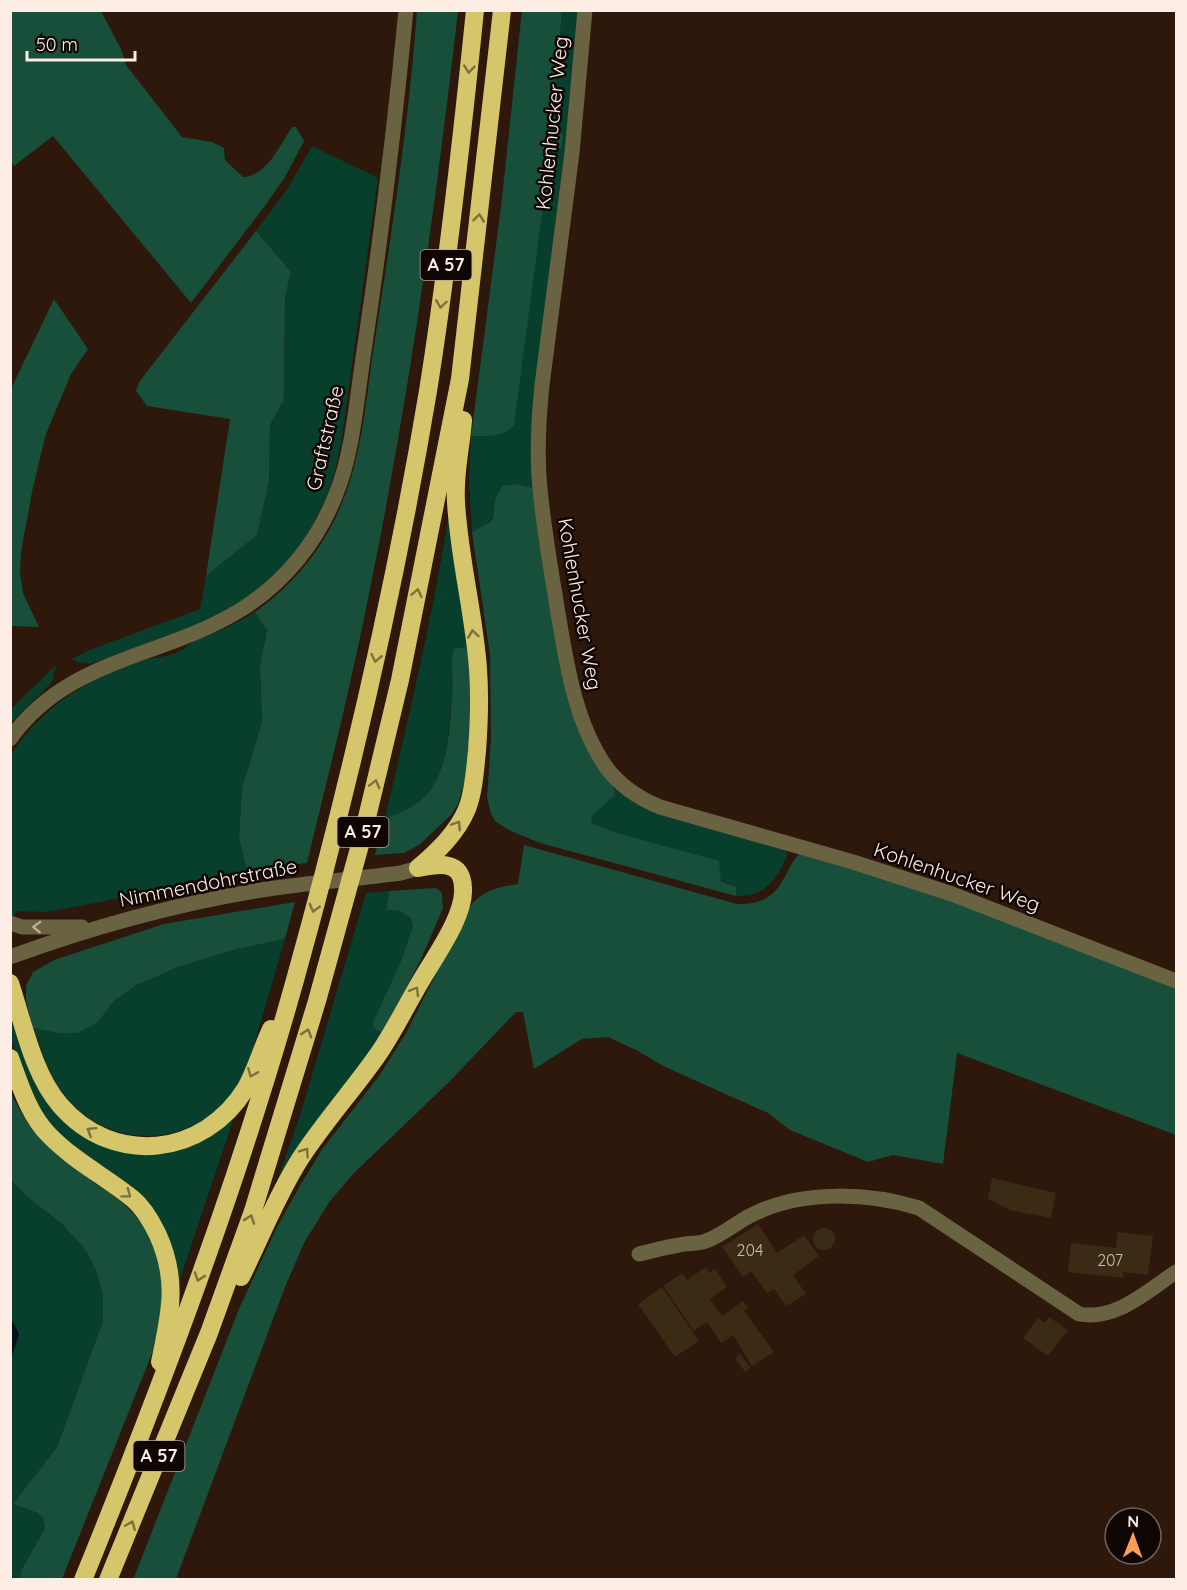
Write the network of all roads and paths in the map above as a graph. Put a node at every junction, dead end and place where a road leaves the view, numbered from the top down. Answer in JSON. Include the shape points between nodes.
{"nodes":[{"id":1,"x":406,"y":10,"type":"edge"},
{"id":2,"x":475,"y":10,"type":"edge"},
{"id":3,"x":502,"y":10,"type":"edge"},
{"id":4,"x":585,"y":10,"type":"edge"},
{"id":5,"x":467,"y":318,"type":"junction"},
{"id":6,"x":10,"y":739,"type":"edge"},
{"id":7,"x":418,"y":868,"type":"junction"},
{"id":8,"x":10,"y":922,"type":"edge"},
{"id":9,"x":106,"y":926,"type":"junction"},
{"id":10,"x":10,"y":957,"type":"edge"},
{"id":11,"x":1176,"y":981,"type":"edge"},
{"id":12,"x":295,"y":982,"type":"junction"},
{"id":13,"x":10,"y":983,"type":"edge"},
{"id":14,"x":10,"y":1058,"type":"edge"},
{"id":15,"x":639,"y":1254,"type":"dead end"},
{"id":16,"x":1176,"y":1272,"type":"edge"},
{"id":17,"x":209,"y":1333,"type":"junction"},
{"id":18,"x":147,"y":1421,"type":"junction"},
{"id":19,"x":83,"y":1580,"type":"edge"},
{"id":20,"x":108,"y":1580,"type":"edge"}],
"edges":[{"from":1,"to":6,"type":"street","name":"Graftstraße","via":[[382,228],[360,375],[342,478],[326,518],[292,567],[254,602],[209,626],[72,682],[40,704]]},
{"from":2,"to":12,"type":"highway","number":"A 57","one_way":true,"via":[[446,264],[405,519],[337,823]]},
{"from":5,"to":3,"type":"highway","number":"A 57","one_way":true},
{"from":4,"to":11,"type":"street","name":"Kohlenhucker Weg","via":[[572,153],[542,385],[539,474],[567,667],[583,719],[605,764],[631,792],[660,807],[951,894]]},
{"from":7,"to":5,"type":"highway","one_way":true,"via":[[441,848],[460,822],[467,808],[477,754],[478,668],[456,500]]},
{"from":17,"to":5,"type":"highway","number":"A 57","one_way":true,"via":[[266,1167],[363,834],[400,680],[460,379]]},
{"from":7,"to":9,"type":"street","name":"Nimmendohrstraße","via":[[261,890]]},
{"from":17,"to":7,"type":"highway","one_way":true,"via":[[279,1194],[380,1050],[456,918],[463,899],[460,875],[442,864]]},
{"from":9,"to":8,"type":"street","one_way":true,"via":[[40,928]]},
{"from":9,"to":10,"type":"street","name":"Nimmendohrstraße"},
{"from":12,"to":13,"type":"highway","one_way":true,"via":[[246,1088],[221,1118],[179,1142],[142,1147],[99,1136],[59,1105],[42,1078]]},
{"from":12,"to":18,"type":"highway","number":"A 57","one_way":true,"via":[[243,1148]]},
{"from":14,"to":18,"type":"highway","one_way":true,"via":[[34,1116],[49,1135],[136,1201],[152,1222],[165,1250],[172,1296]]},
{"from":15,"to":16,"type":"street","via":[[705,1241],[777,1204],[840,1197],[881,1199],[920,1208],[1079,1314],[1092,1317],[1119,1310]]},
{"from":20,"to":17,"type":"highway","number":"A 57","one_way":true},
{"from":18,"to":19,"type":"highway","number":"A 57"}]}
